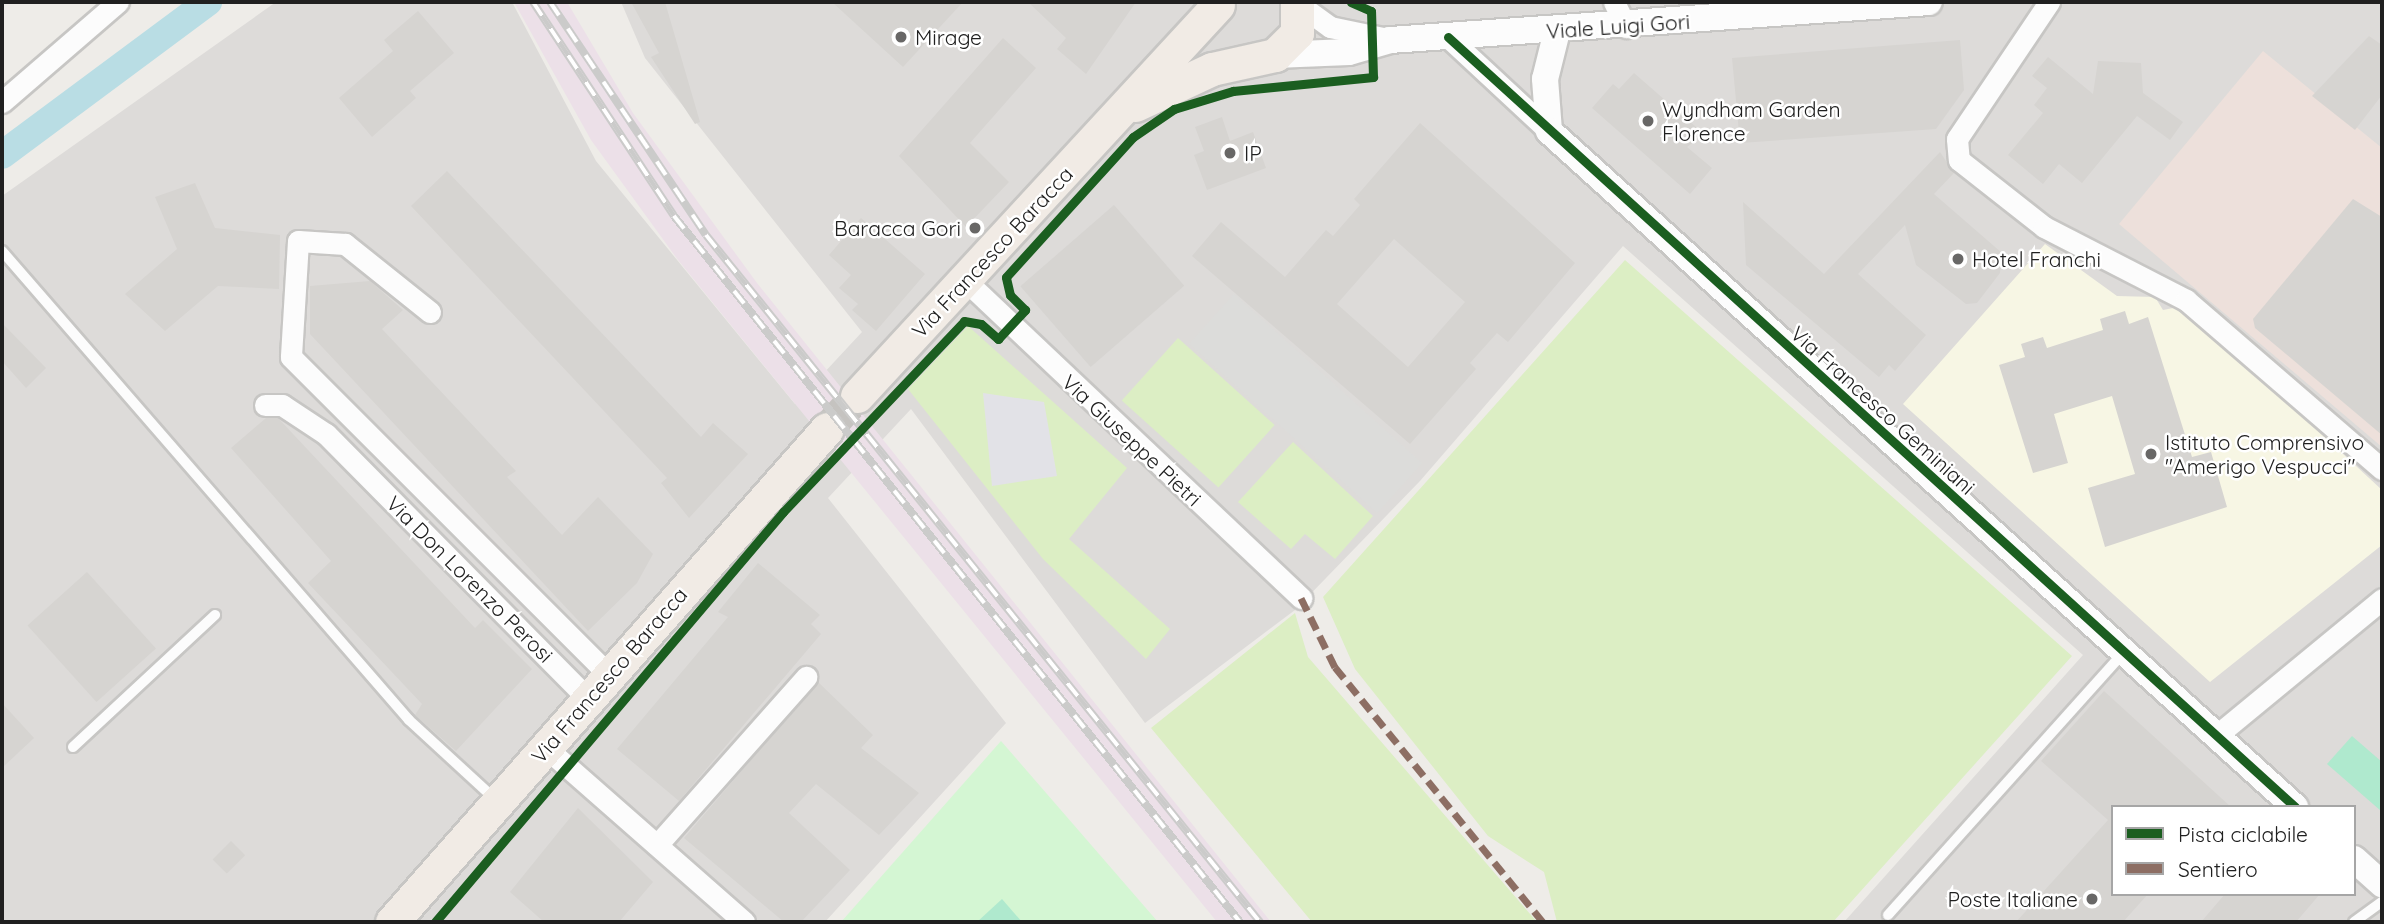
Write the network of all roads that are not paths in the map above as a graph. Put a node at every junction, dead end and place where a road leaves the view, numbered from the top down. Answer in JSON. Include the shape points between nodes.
{"nodes":[{"id":1,"x":118,"y":2,"type":"edge"},
{"id":2,"x":1297,"y":2,"type":"edge"},
{"id":3,"x":1614,"y":2,"type":"edge"},
{"id":4,"x":1929,"y":2,"type":"edge"},
{"id":5,"x":2049,"y":2,"type":"edge"},
{"id":6,"x":1218,"y":3,"type":"edge"},
{"id":7,"x":1626,"y":27,"type":"junction"},
{"id":8,"x":1557,"y":30,"type":"junction"},
{"id":9,"x":1448,"y":37,"type":"junction"},
{"id":10,"x":1390,"y":40,"type":"junction"},
{"id":11,"x":1265,"y":57,"type":"junction"},
{"id":12,"x":2,"y":102,"type":"edge"},
{"id":13,"x":1127,"y":109,"type":"junction"},
{"id":14,"x":1549,"y":131,"type":"junction"},
{"id":15,"x":2,"y":251,"type":"edge"},
{"id":16,"x":965,"y":280,"type":"junction"},
{"id":17,"x":430,"y":312,"type":"dead end"},
{"id":18,"x":857,"y":396,"type":"tunnel mouth"},
{"id":19,"x":265,"y":405,"type":"dead end"},
{"id":20,"x":827,"y":429,"type":"tunnel mouth"},
{"id":21,"x":381,"y":448,"type":"junction"},
{"id":22,"x":351,"y":460,"type":"junction"},
{"id":23,"x":2382,"y":469,"type":"edge"},
{"id":24,"x":1301,"y":598,"type":"dead end"},
{"id":25,"x":2382,"y":599,"type":"edge"},
{"id":26,"x":215,"y":615,"type":"dead end"},
{"id":27,"x":2124,"y":652,"type":"junction"},
{"id":28,"x":806,"y":677,"type":"dead end"},
{"id":29,"x":598,"y":687,"type":"junction"},
{"id":30,"x":2216,"y":736,"type":"junction"},
{"id":31,"x":73,"y":747,"type":"dead end"},
{"id":32,"x":545,"y":747,"type":"junction"},
{"id":33,"x":498,"y":802,"type":"junction"},
{"id":34,"x":2293,"y":805,"type":"edge"},
{"id":35,"x":657,"y":845,"type":"junction"},
{"id":36,"x":2356,"y":861,"type":"edge"},
{"id":37,"x":2382,"y":884,"type":"edge"},
{"id":38,"x":2382,"y":902,"type":"edge"},
{"id":39,"x":1888,"y":915,"type":"dead end"},
{"id":40,"x":393,"y":922,"type":"edge"},
{"id":41,"x":744,"y":922,"type":"edge"},
{"id":42,"x":2354,"y":922,"type":"edge"}],
"edges":[{"from":1,"to":12,"type":"street"},
{"from":2,"to":10,"type":"street","name":"Viale Luigi Gori","via":[[1330,27]]},
{"from":2,"to":11,"type":"main road","via":[[1297,33]]},
{"from":3,"to":7,"type":"street"},
{"from":4,"to":7,"type":"street","name":"Viale Luigi Gori"},
{"from":5,"to":23,"type":"street","via":[[1957,139],[1959,160],[2044,227],[2186,300]]},
{"from":6,"to":11,"type":"main road","name":"Via Francesco Baracca","via":[[1217,26],[1226,45]]},
{"from":6,"to":13,"type":"main road","name":"Via Francesco Baracca"},
{"from":7,"to":8,"type":"street","name":"Viale Luigi Gori"},
{"from":8,"to":9,"type":"street","name":"Viale Luigi Gori"},
{"from":8,"to":14,"type":"street","via":[[1545,79]]},
{"from":9,"to":10,"type":"street","name":"Viale Luigi Gori"},
{"from":9,"to":14,"type":"street","name":"Via Francesco Geminiani"},
{"from":10,"to":11,"type":"street","name":"Viale Luigi Gori","via":[[1349,52]]},
{"from":11,"to":13,"type":"main road","name":"Via Francesco Baracca","via":[[1212,69]]},
{"from":13,"to":16,"type":"main road","name":"Via Francesco Baracca"},
{"from":14,"to":27,"type":"street","name":"Via Francesco Geminiani"},
{"from":15,"to":33,"type":"lane","via":[[409,720]]},
{"from":16,"to":18,"type":"main road","name":"Via Francesco Baracca"},
{"from":16,"to":24,"type":"street","name":"Via Giuseppe Pietri"},
{"from":17,"to":21,"type":"street","name":"Via Don Lorenzo Perosi","via":[[345,244],[298,241],[291,357]]},
{"from":19,"to":22,"type":"street","name":"Via Don Lorenzo Perosi","via":[[282,405]]},
{"from":20,"to":29,"type":"main road","name":"Via Francesco Baracca"},
{"from":21,"to":22,"type":"street"},
{"from":21,"to":29,"type":"street","name":"Via Don Lorenzo Perosi"},
{"from":22,"to":29,"type":"street","name":"Via Don Lorenzo Perosi"},
{"from":25,"to":30,"type":"street"},
{"from":26,"to":31,"type":"lane"},
{"from":27,"to":30,"type":"street","name":"Via Francesco Geminiani"},
{"from":27,"to":39,"type":"lane"},
{"from":28,"to":35,"type":"street"},
{"from":29,"to":32,"type":"main road","name":"Via Francesco Baracca"},
{"from":30,"to":34,"type":"street","name":"Via Francesco Geminiani"},
{"from":32,"to":33,"type":"main road","name":"Via Francesco Baracca"},
{"from":32,"to":35,"type":"street"},
{"from":33,"to":40,"type":"main road","name":"Via Francesco Baracca"},
{"from":35,"to":41,"type":"street"},
{"from":36,"to":37,"type":"street"},
{"from":38,"to":42,"type":"lane"}]}
